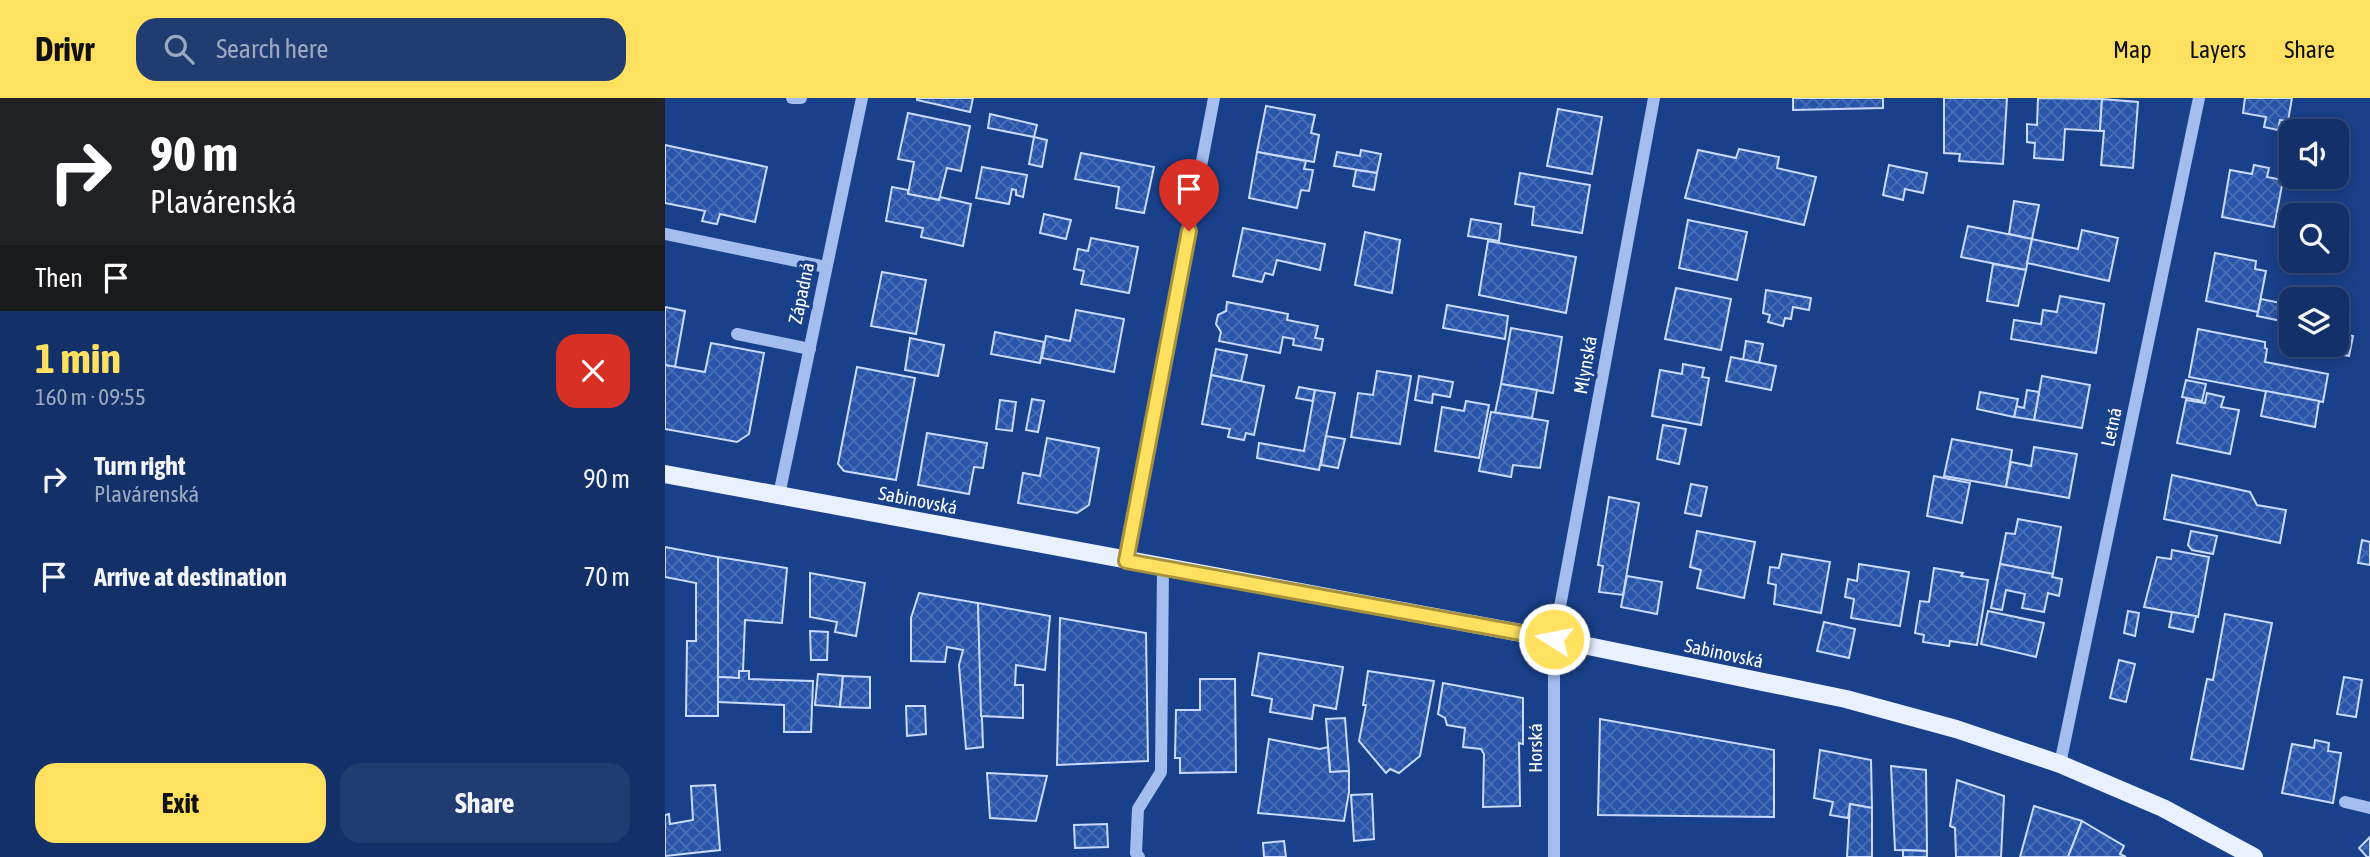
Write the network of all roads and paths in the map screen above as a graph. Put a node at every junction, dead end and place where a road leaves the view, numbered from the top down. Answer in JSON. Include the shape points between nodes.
{"nodes":[{"id":1,"x":792,"y":98,"type":"edge"},
{"id":2,"x":801,"y":98,"type":"edge"},
{"id":3,"x":858,"y":98,"type":"edge"},
{"id":4,"x":1214,"y":98,"type":"edge"},
{"id":5,"x":1654,"y":98,"type":"edge"},
{"id":6,"x":2199,"y":98,"type":"edge"},
{"id":7,"x":665,"y":234,"type":"edge"},
{"id":8,"x":826,"y":267,"type":"junction"},
{"id":9,"x":737,"y":334,"type":"dead end"},
{"id":10,"x":810,"y":349,"type":"junction"},
{"id":11,"x":665,"y":474,"type":"edge"},
{"id":12,"x":779,"y":495,"type":"junction"},
{"id":13,"x":1126,"y":561,"type":"junction"},
{"id":14,"x":1163,"y":567,"type":"junction"},
{"id":15,"x":1554,"y":639,"type":"junction"},
{"id":16,"x":2060,"y":764,"type":"junction"},
{"id":17,"x":2345,"y":802,"type":"dead end"},
{"id":18,"x":2370,"y":808,"type":"edge"},
{"id":19,"x":1139,"y":857,"type":"edge"},
{"id":20,"x":1554,"y":857,"type":"edge"},
{"id":21,"x":2254,"y":857,"type":"edge"}],
"edges":[{"from":1,"to":2,"type":"street"},
{"from":3,"to":8,"type":"street","name":"Západná"},
{"from":4,"to":13,"type":"street"},
{"from":5,"to":15,"type":"street","name":"Mlynská"},
{"from":6,"to":16,"type":"street","name":"Letná"},
{"from":7,"to":8,"type":"street"},
{"from":8,"to":10,"type":"street","name":"Západná"},
{"from":9,"to":10,"type":"street"},
{"from":10,"to":12,"type":"street","name":"Západná"},
{"from":11,"to":12,"type":"main road","name":"Sabinovská"},
{"from":12,"to":13,"type":"main road","name":"Sabinovská"},
{"from":13,"to":14,"type":"main road","name":"Sabinovská"},
{"from":14,"to":15,"type":"main road","name":"Sabinovská"},
{"from":14,"to":19,"type":"street","via":[[1161,772],[1138,809]]},
{"from":15,"to":16,"type":"main road","name":"Sabinovská","via":[[1846,699]]},
{"from":15,"to":20,"type":"street","name":"Horská"},
{"from":16,"to":21,"type":"main road","name":"Sabinovská","via":[[2163,808]]},
{"from":17,"to":18,"type":"street"}]}
